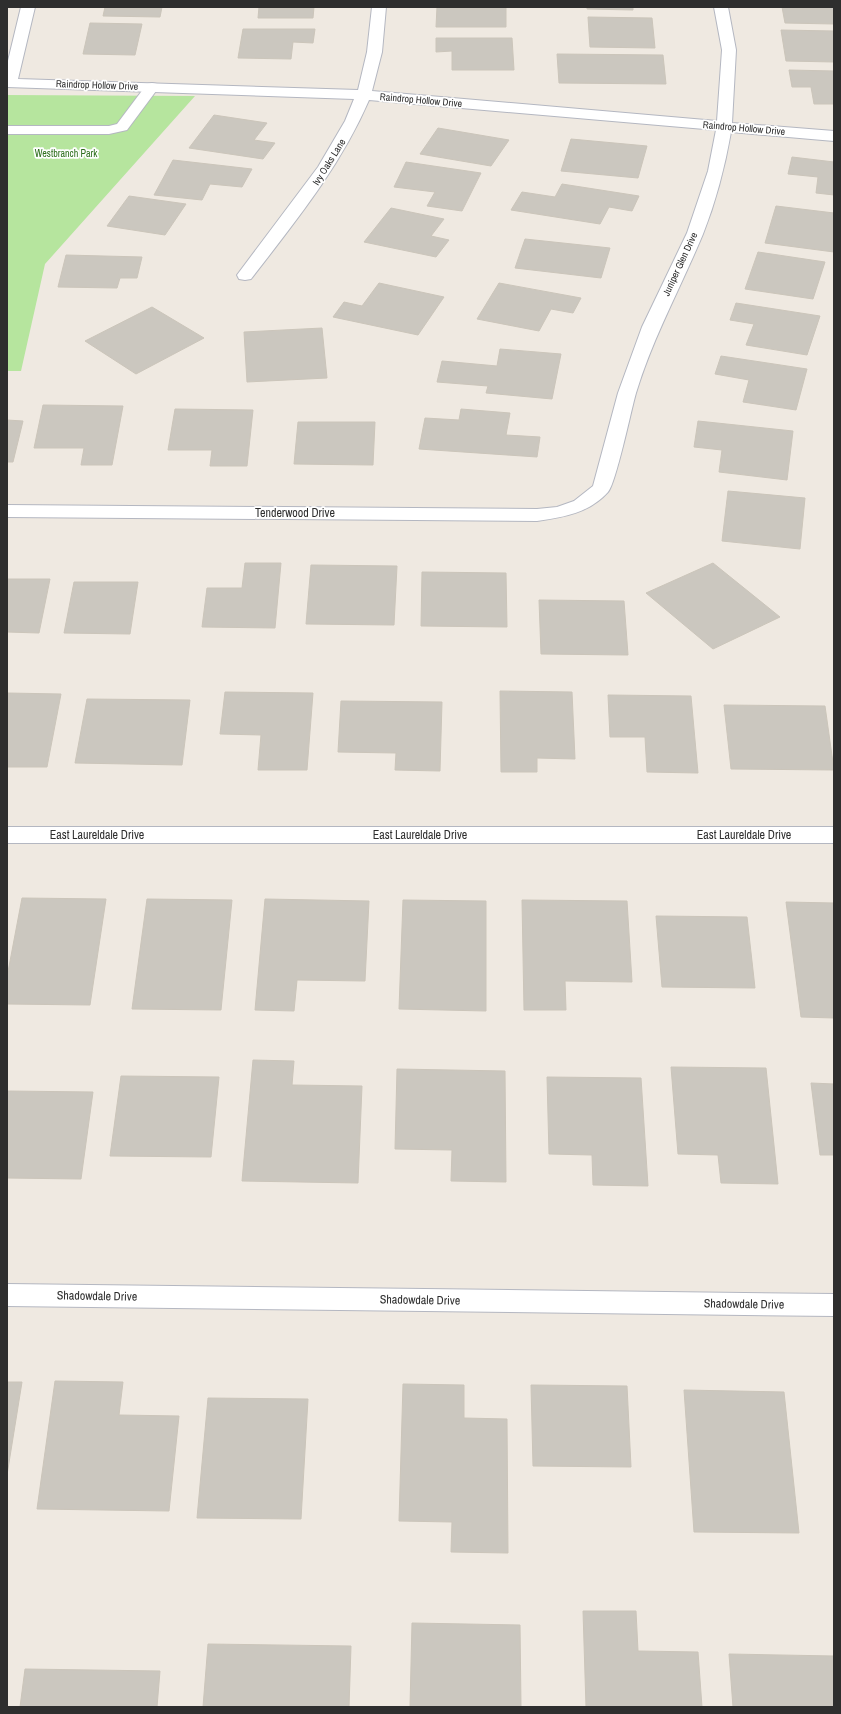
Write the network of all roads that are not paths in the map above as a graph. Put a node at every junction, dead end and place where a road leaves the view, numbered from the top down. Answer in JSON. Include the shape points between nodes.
{"nodes":[{"id":1,"x":28,"y":7,"type":"edge"},
{"id":2,"x":379,"y":7,"type":"edge"},
{"id":3,"x":721,"y":7,"type":"edge"},
{"id":4,"x":8,"y":83,"type":"edge"},
{"id":5,"x":152,"y":87,"type":"junction"},
{"id":6,"x":364,"y":95,"type":"junction"},
{"id":7,"x":724,"y":126,"type":"junction"},
{"id":8,"x":7,"y":130,"type":"edge"},
{"id":9,"x":834,"y":136,"type":"edge"},
{"id":10,"x":246,"y":275,"type":"dead end"},
{"id":11,"x":582,"y":505,"type":"joint"},
{"id":12,"x":7,"y":511,"type":"edge"},
{"id":13,"x":7,"y":835,"type":"edge"},
{"id":14,"x":834,"y":835,"type":"edge"},
{"id":15,"x":7,"y":1295,"type":"edge"},
{"id":16,"x":834,"y":1305,"type":"edge"}],
"edges":[{"from":1,"to":4,"type":"street"},
{"from":2,"to":6,"type":"street","name":"Ivy Oaks Lane","via":[[376,44]]},
{"from":3,"to":7,"type":"street","name":"Juniper Glen Drive","via":[[729,50]]},
{"from":4,"to":5,"type":"street","name":"Raindrop Hollow Drive"},
{"from":5,"to":6,"type":"street","name":"Raindrop Hollow Drive"},
{"from":5,"to":8,"type":"lane","via":[[122,127],[109,130]]},
{"from":6,"to":7,"type":"street","name":"Raindrop Hollow Drive"},
{"from":6,"to":10,"type":"street","name":"Ivy Oaks Lane","via":[[339,148],[309,194]]},
{"from":7,"to":9,"type":"street","name":"Raindrop Hollow Drive"},
{"from":7,"to":11,"type":"street","name":"Juniper Glen Drive","via":[[716,171],[695,233],[651,327],[627,392],[602,488]]},
{"from":11,"to":12,"type":"street","name":"Tenderwood Drive","via":[[560,512],[537,515]]},
{"from":13,"to":14,"type":"street","name":"East Laureldale Drive"},
{"from":15,"to":16,"type":"street","name":"Shadowdale Drive"}]}
